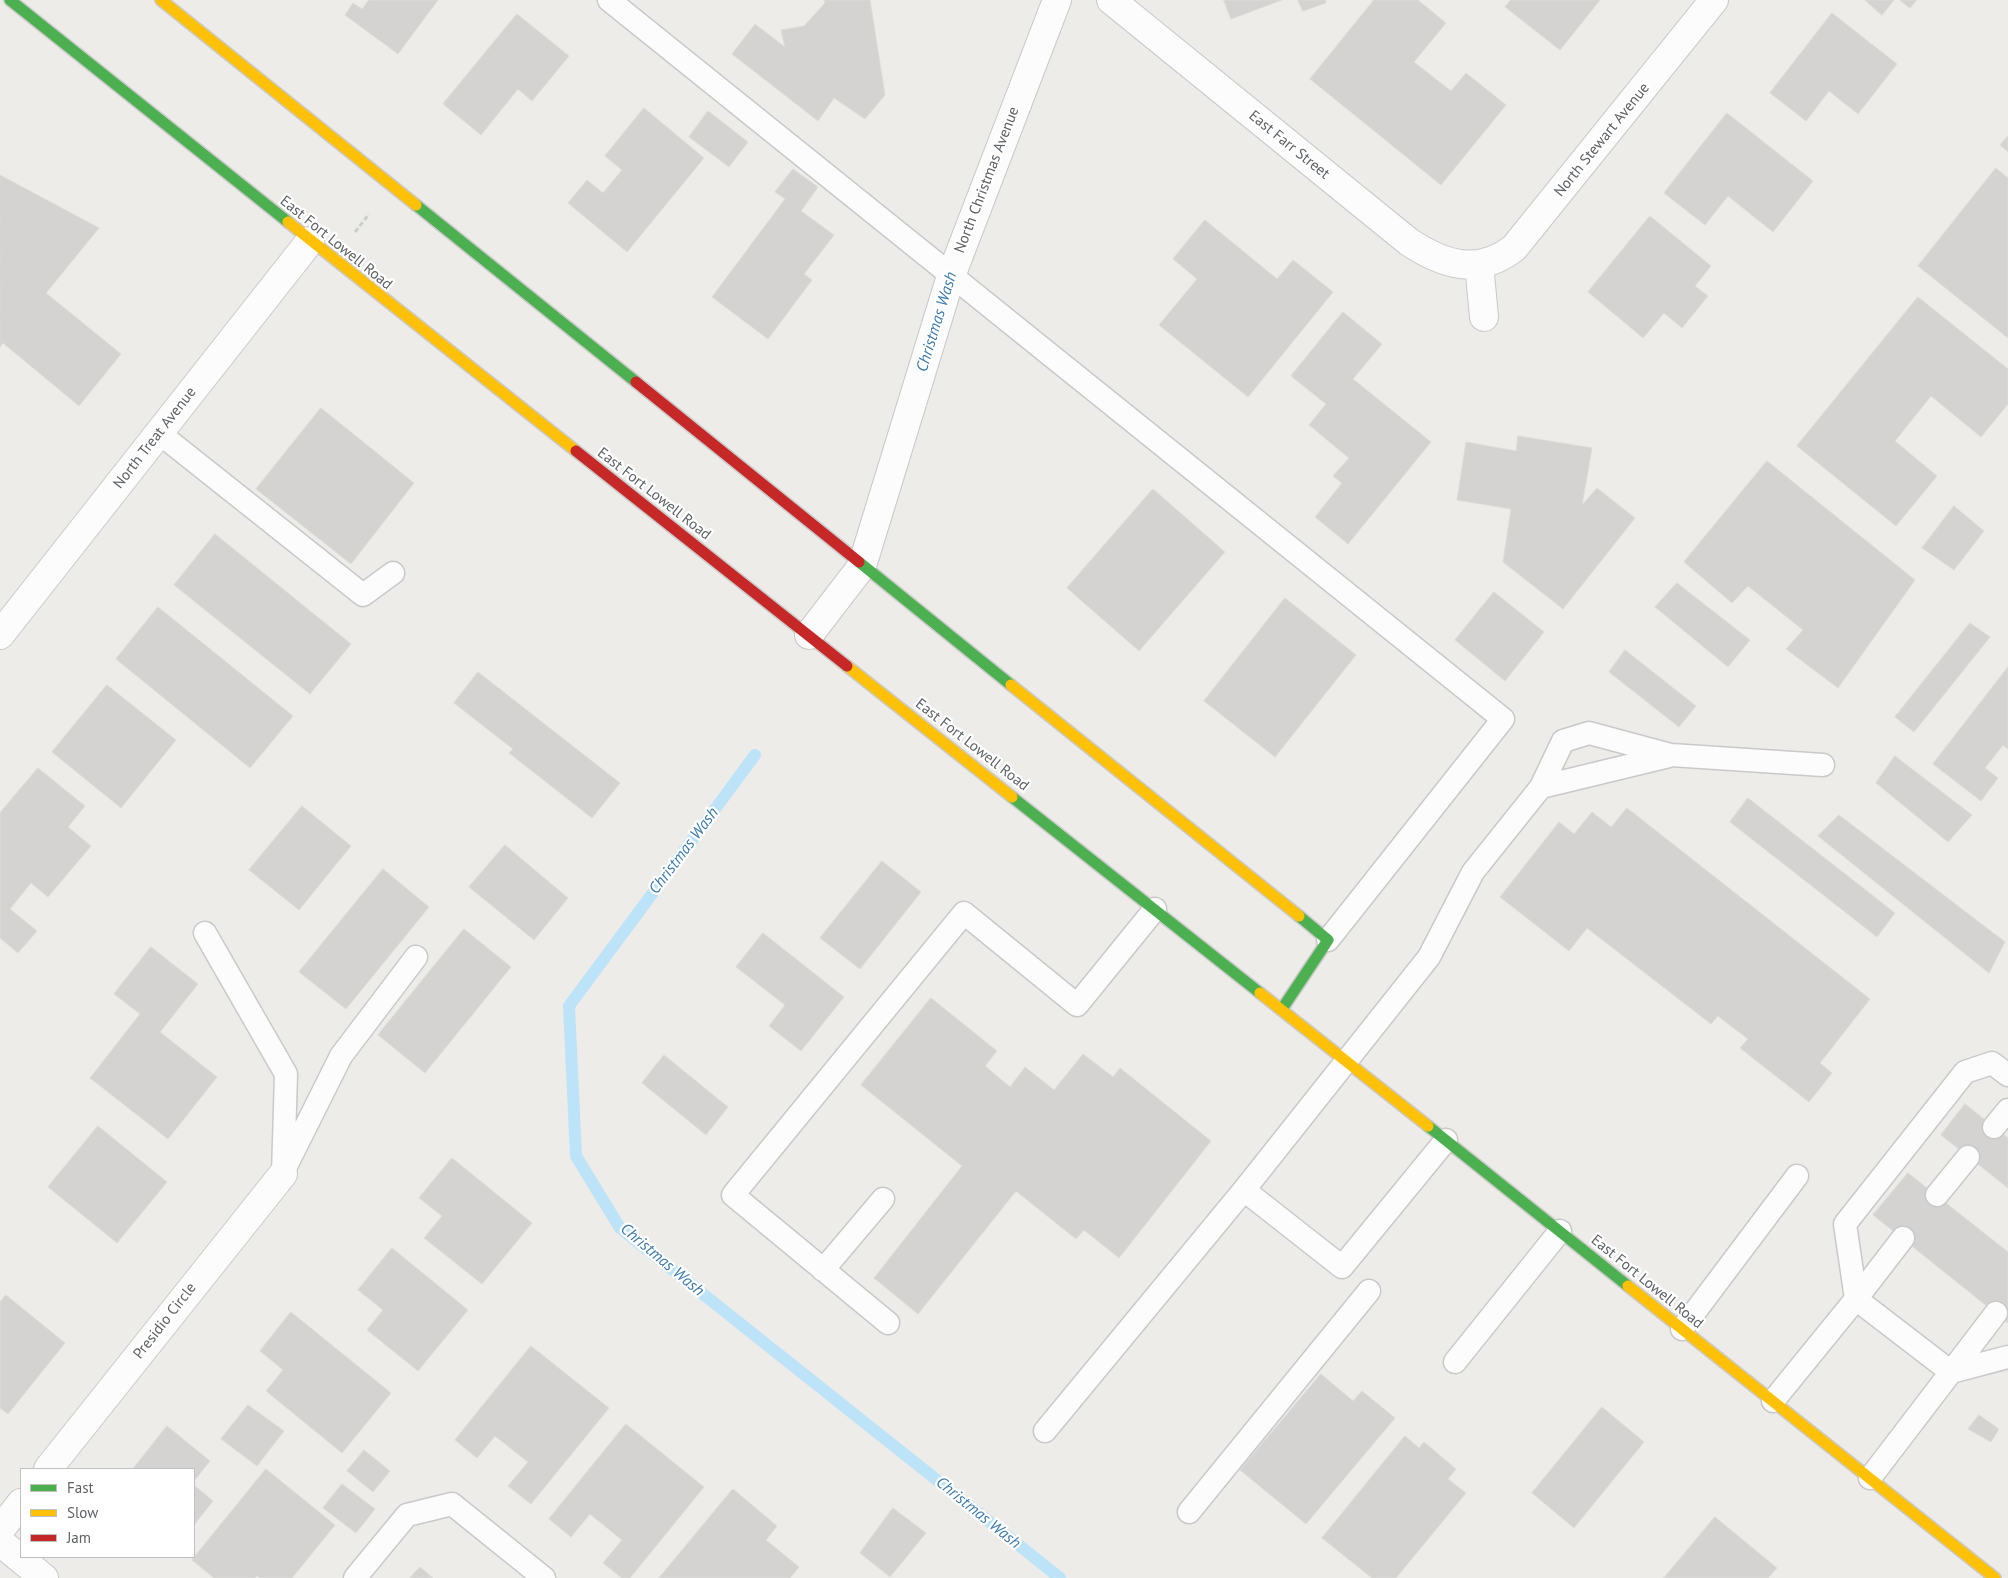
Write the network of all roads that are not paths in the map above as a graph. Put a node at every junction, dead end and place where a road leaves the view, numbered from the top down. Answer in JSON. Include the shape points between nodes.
{"nodes":[{"id":1,"x":10,"y":0,"type":"edge"},
{"id":2,"x":161,"y":0,"type":"edge"},
{"id":3,"x":608,"y":0,"type":"edge"},
{"id":4,"x":1057,"y":0,"type":"edge"},
{"id":5,"x":1112,"y":0,"type":"edge"},
{"id":6,"x":1714,"y":0,"type":"edge"},
{"id":7,"x":310,"y":241,"type":"junction"},
{"id":8,"x":1479,"y":264,"type":"junction"},
{"id":9,"x":951,"y":276,"type":"junction"},
{"id":10,"x":1484,"y":317,"type":"dead end"},
{"id":11,"x":159,"y":433,"type":"junction"},
{"id":12,"x":862,"y":566,"type":"junction"},
{"id":13,"x":394,"y":573,"type":"dead end"},
{"id":14,"x":0,"y":635,"type":"edge"},
{"id":15,"x":809,"y":635,"type":"junction"},
{"id":16,"x":1671,"y":755,"type":"junction"},
{"id":17,"x":1823,"y":765,"type":"dead end"},
{"id":18,"x":1541,"y":787,"type":"junction"},
{"id":19,"x":1155,"y":909,"type":"junction"},
{"id":20,"x":205,"y":933,"type":"dead end"},
{"id":21,"x":1328,"y":940,"type":"junction"},
{"id":22,"x":416,"y":957,"type":"dead end"},
{"id":23,"x":1282,"y":1009,"type":"junction"},
{"id":24,"x":1346,"y":1061,"type":"junction"},
{"id":25,"x":2008,"y":1075,"type":"edge"},
{"id":26,"x":1446,"y":1140,"type":"junction"},
{"id":27,"x":1968,"y":1157,"type":"dead end"},
{"id":28,"x":282,"y":1174,"type":"junction"},
{"id":29,"x":1797,"y":1176,"type":"dead end"},
{"id":30,"x":1244,"y":1190,"type":"junction"},
{"id":31,"x":1937,"y":1195,"type":"dead end"},
{"id":32,"x":883,"y":1199,"type":"dead end"},
{"id":33,"x":1560,"y":1231,"type":"junction"},
{"id":34,"x":1903,"y":1238,"type":"dead end"},
{"id":35,"x":823,"y":1270,"type":"junction"},
{"id":36,"x":1369,"y":1292,"type":"dead end"},
{"id":37,"x":1856,"y":1299,"type":"junction"},
{"id":38,"x":1996,"y":1313,"type":"dead end"},
{"id":39,"x":888,"y":1323,"type":"dead end"},
{"id":40,"x":1682,"y":1329,"type":"junction"},
{"id":41,"x":2008,"y":1357,"type":"edge"},
{"id":42,"x":1455,"y":1362,"type":"dead end"},
{"id":43,"x":1951,"y":1372,"type":"junction"},
{"id":44,"x":1773,"y":1401,"type":"junction"},
{"id":45,"x":1045,"y":1431,"type":"dead end"},
{"id":46,"x":49,"y":1468,"type":"edge"},
{"id":47,"x":1870,"y":1478,"type":"junction"},
{"id":48,"x":20,"y":1504,"type":"edge"},
{"id":49,"x":1189,"y":1512,"type":"dead end"},
{"id":50,"x":0,"y":1530,"type":"edge"},
{"id":51,"x":0,"y":1542,"type":"edge"},
{"id":52,"x":1988,"y":1576,"type":"edge"},
{"id":53,"x":44,"y":1578,"type":"edge"},
{"id":54,"x":355,"y":1578,"type":"edge"},
{"id":55,"x":544,"y":1578,"type":"edge"}],
"edges":[{"from":1,"to":7,"type":"main road","name":"East Fort Lowell Road"},
{"from":2,"to":12,"type":"main road"},
{"from":3,"to":9,"type":"lane"},
{"from":4,"to":9,"type":"street","name":"North Christmas Avenue"},
{"from":5,"to":8,"type":"street","name":"East Farr Street","via":[[1409,242],[1443,262]]},
{"from":6,"to":8,"type":"street","name":"North Stewart Avenue","via":[[1514,248],[1500,259]]},
{"from":7,"to":11,"type":"street","name":"North Treat Avenue"},
{"from":7,"to":15,"type":"main road","name":"East Fort Lowell Road"},
{"from":8,"to":10,"type":"street"},
{"from":9,"to":12,"type":"street","name":"North Christmas Avenue"},
{"from":9,"to":21,"type":"lane","via":[[1503,719]]},
{"from":11,"to":13,"type":"lane","via":[[363,595]]},
{"from":11,"to":14,"type":"street","name":"North Treat Avenue"},
{"from":12,"to":15,"type":"street","name":"North Christmas Avenue"},
{"from":12,"to":21,"type":"main road"},
{"from":15,"to":19,"type":"main road","name":"East Fort Lowell Road"},
{"from":16,"to":17,"type":"lane"},
{"from":16,"to":18,"type":"lane"},
{"from":16,"to":18,"type":"lane","via":[[1589,733],[1563,741]]},
{"from":18,"to":24,"type":"lane","via":[[1473,872],[1429,957]]},
{"from":19,"to":23,"type":"main road","name":"East Fort Lowell Road"},
{"from":19,"to":35,"type":"lane","via":[[1076,1005],[964,913],[733,1195]]},
{"from":20,"to":28,"type":"lane","via":[[286,1074]]},
{"from":21,"to":23,"type":"main road"},
{"from":22,"to":28,"type":"lane","via":[[341,1056]]},
{"from":23,"to":24,"type":"main road","name":"East Fort Lowell Road"},
{"from":24,"to":26,"type":"main road","name":"East Fort Lowell Road"},
{"from":24,"to":30,"type":"lane"},
{"from":25,"to":37,"type":"lane","via":[[1992,1063],[1965,1072],[1845,1224]]},
{"from":26,"to":30,"type":"lane","via":[[1342,1267]]},
{"from":26,"to":33,"type":"main road","name":"East Fort Lowell Road"},
{"from":27,"to":31,"type":"lane"},
{"from":28,"to":46,"type":"street","name":"Presidio Circle"},
{"from":29,"to":40,"type":"lane"},
{"from":30,"to":45,"type":"lane"},
{"from":32,"to":35,"type":"lane"},
{"from":33,"to":40,"type":"main road","name":"East Fort Lowell Road"},
{"from":33,"to":42,"type":"lane"},
{"from":34,"to":37,"type":"lane"},
{"from":35,"to":39,"type":"lane"},
{"from":36,"to":49,"type":"lane"},
{"from":37,"to":43,"type":"lane"},
{"from":37,"to":44,"type":"lane"},
{"from":38,"to":43,"type":"lane"},
{"from":40,"to":44,"type":"main road","name":"East Fort Lowell Road"},
{"from":41,"to":43,"type":"lane"},
{"from":43,"to":47,"type":"lane"},
{"from":44,"to":47,"type":"main road","name":"East Fort Lowell Road"},
{"from":47,"to":52,"type":"main road","name":"East Fort Lowell Road"},
{"from":48,"to":50,"type":"street"},
{"from":51,"to":53,"type":"street"},
{"from":54,"to":55,"type":"lane","via":[[408,1515],[452,1504]]}]}
